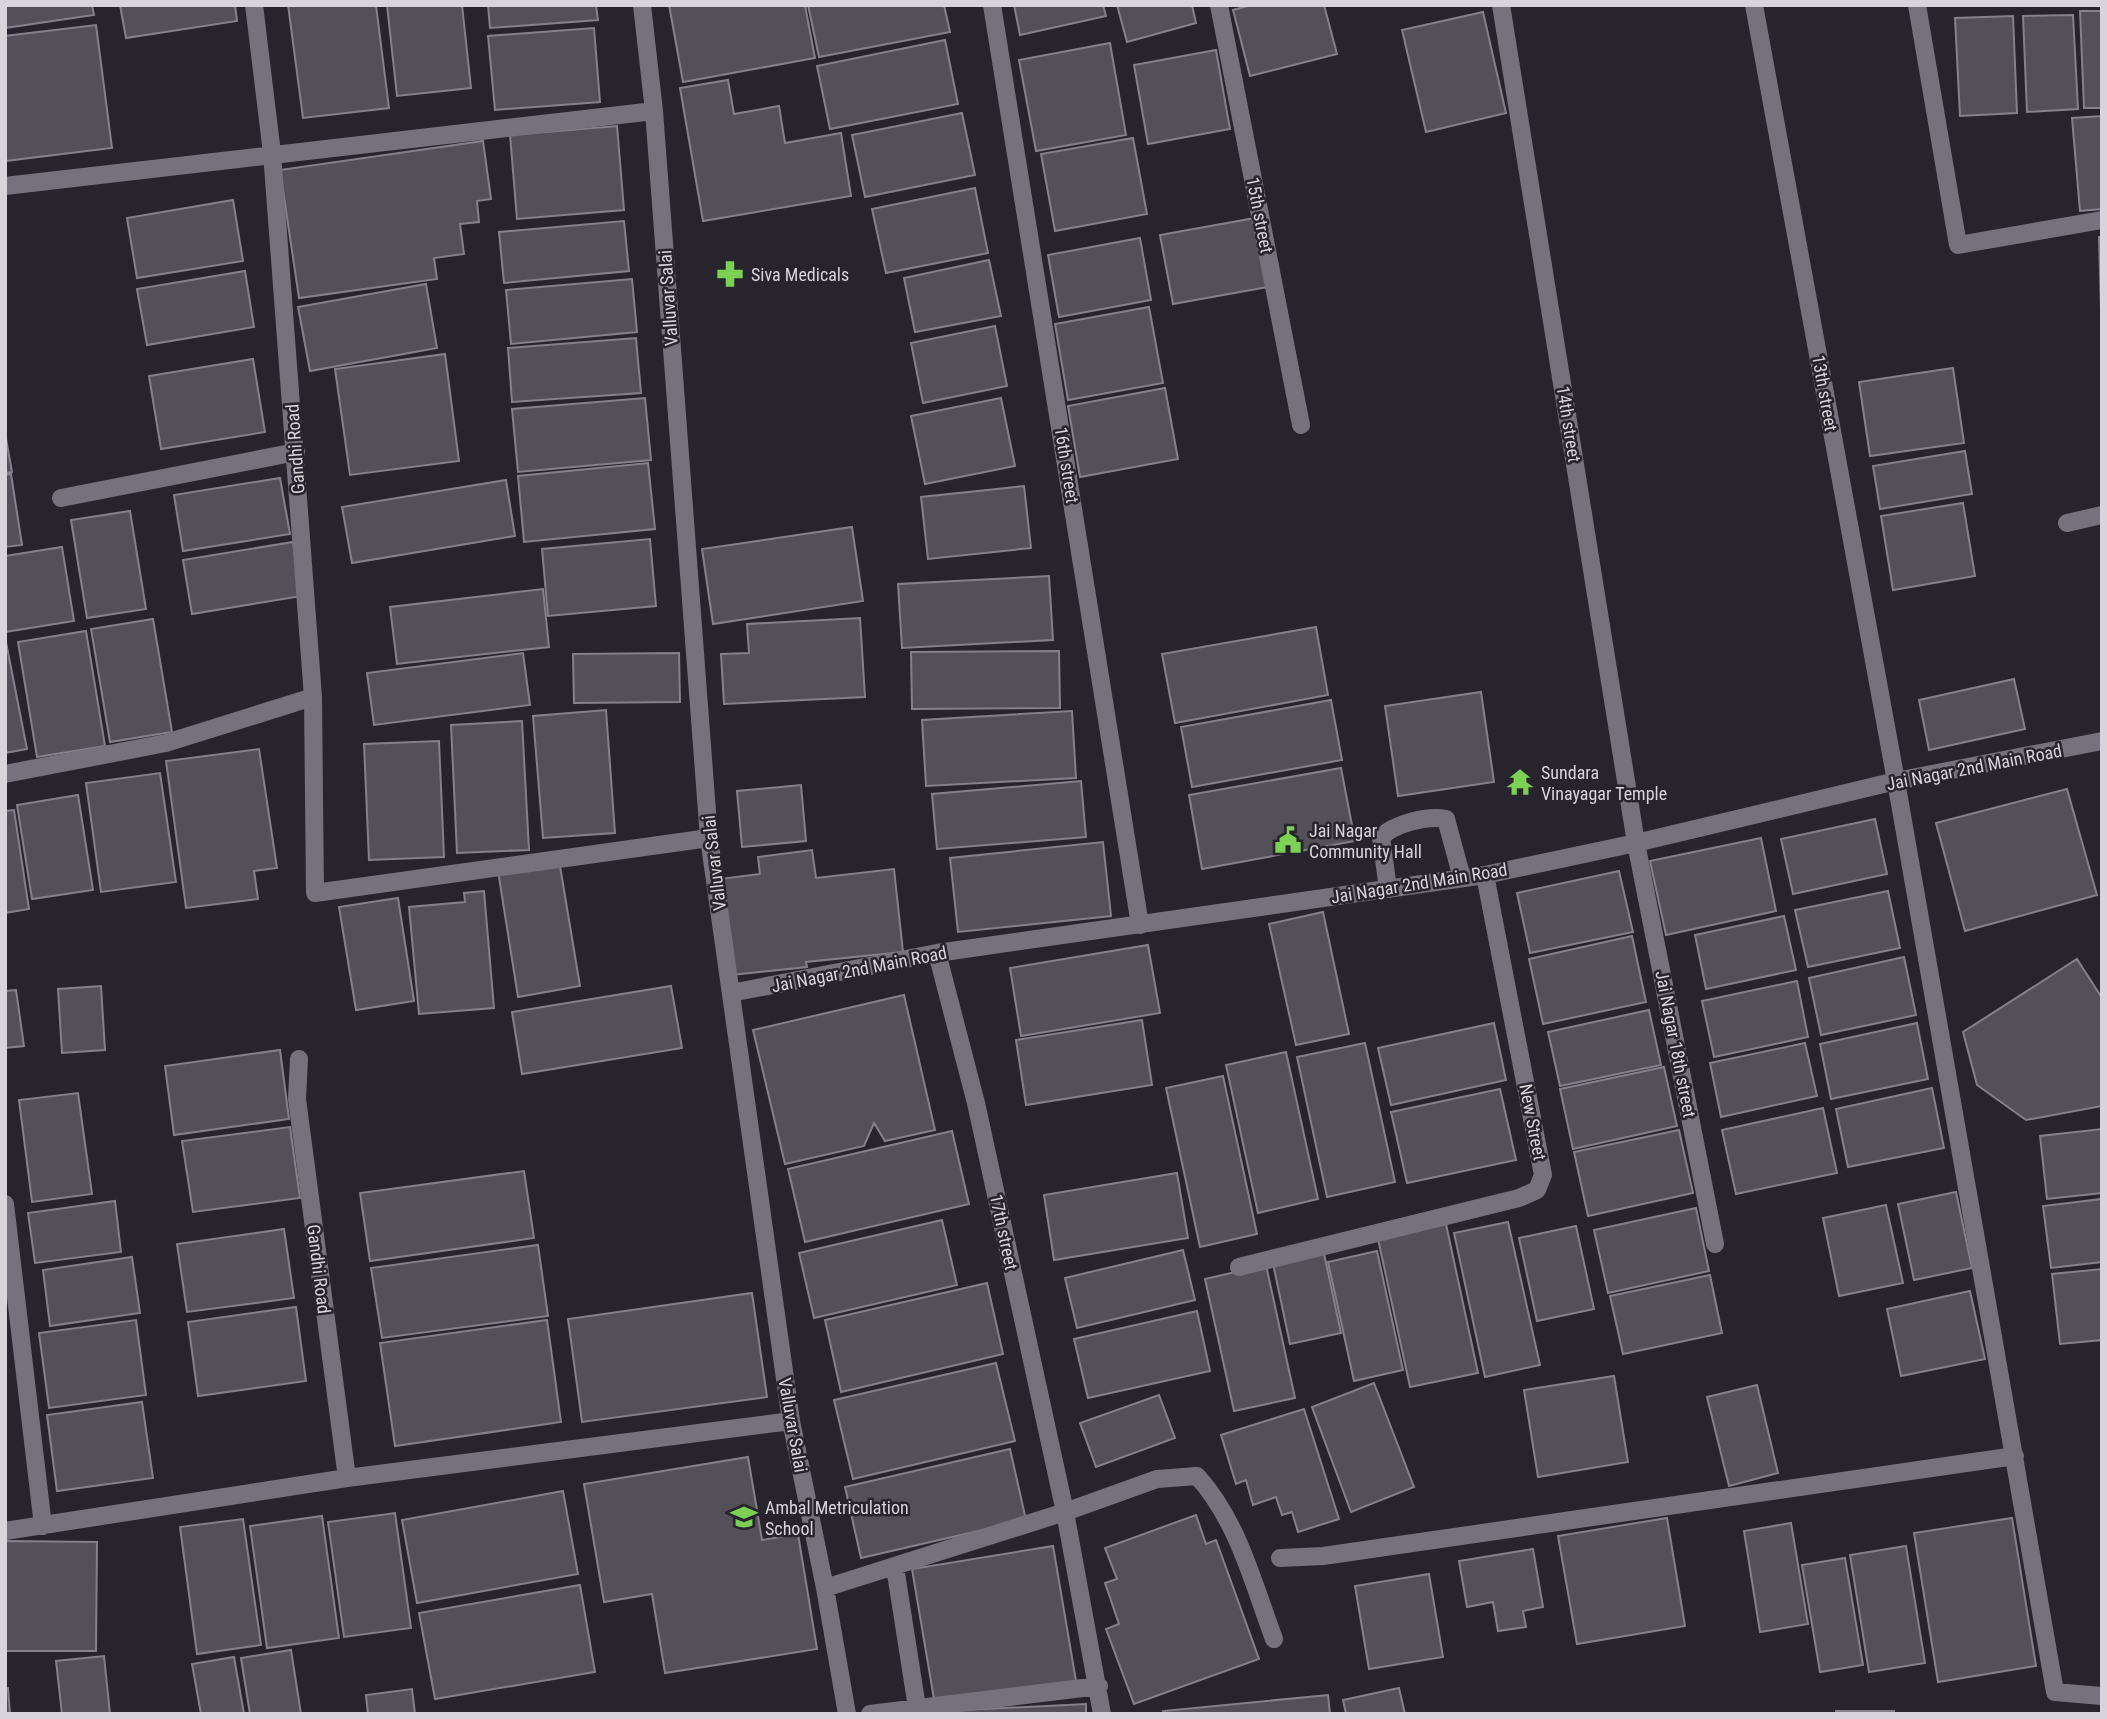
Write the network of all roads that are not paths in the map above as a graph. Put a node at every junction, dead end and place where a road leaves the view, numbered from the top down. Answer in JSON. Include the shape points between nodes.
{"nodes":[{"id":1,"x":254,"y":5,"type":"edge"},
{"id":2,"x":642,"y":5,"type":"edge"},
{"id":3,"x":992,"y":5,"type":"edge"},
{"id":4,"x":1219,"y":5,"type":"edge"},
{"id":5,"x":1501,"y":5,"type":"edge"},
{"id":6,"x":1754,"y":5,"type":"edge"},
{"id":7,"x":1917,"y":5,"type":"edge"},
{"id":8,"x":654,"y":111,"type":"junction"},
{"id":9,"x":272,"y":153,"type":"junction"},
{"id":10,"x":5,"y":186,"type":"edge"},
{"id":11,"x":2102,"y":220,"type":"edge"},
{"id":12,"x":1301,"y":425,"type":"dead end"},
{"id":13,"x":296,"y":452,"type":"junction"},
{"id":14,"x":61,"y":498,"type":"dead end"},
{"id":15,"x":2102,"y":515,"type":"edge"},
{"id":16,"x":2067,"y":523,"type":"dead end"},
{"id":17,"x":313,"y":698,"type":"junction"},
{"id":18,"x":2102,"y":741,"type":"edge"},
{"id":19,"x":5,"y":774,"type":"edge"},
{"id":20,"x":1896,"y":781,"type":"junction"},
{"id":21,"x":709,"y":838,"type":"junction"},
{"id":22,"x":1636,"y":844,"type":"junction"},
{"id":23,"x":1485,"y":875,"type":"junction"},
{"id":24,"x":1461,"y":878,"type":"junction"},
{"id":25,"x":1388,"y":889,"type":"junction"},
{"id":26,"x":1140,"y":925,"type":"junction"},
{"id":27,"x":937,"y":953,"type":"junction"},
{"id":28,"x":731,"y":993,"type":"junction"},
{"id":29,"x":299,"y":1059,"type":"dead end"},
{"id":30,"x":5,"y":1204,"type":"edge"},
{"id":31,"x":1716,"y":1244,"type":"dead end"},
{"id":32,"x":1239,"y":1267,"type":"dead end"},
{"id":33,"x":791,"y":1421,"type":"junction"},
{"id":34,"x":2015,"y":1456,"type":"junction"},
{"id":35,"x":347,"y":1478,"type":"junction"},
{"id":36,"x":1065,"y":1512,"type":"junction"},
{"id":37,"x":43,"y":1526,"type":"junction"},
{"id":38,"x":5,"y":1531,"type":"edge"},
{"id":39,"x":1280,"y":1558,"type":"dead end"},
{"id":40,"x":895,"y":1567,"type":"junction"},
{"id":41,"x":825,"y":1588,"type":"junction"},
{"id":42,"x":1274,"y":1639,"type":"dead end"},
{"id":43,"x":1098,"y":1686,"type":"junction"},
{"id":44,"x":2102,"y":1696,"type":"edge"},
{"id":45,"x":917,"y":1711,"type":"edge"},
{"id":46,"x":847,"y":1714,"type":"edge"},
{"id":47,"x":870,"y":1714,"type":"edge"},
{"id":48,"x":1102,"y":1714,"type":"edge"}],
"edges":[{"from":1,"to":9,"type":"street","name":"Gandhi Road"},
{"from":2,"to":8,"type":"street","name":"Valluvar Salai"},
{"from":3,"to":26,"type":"street","name":"16th street"},
{"from":4,"to":12,"type":"street","name":"15th street"},
{"from":5,"to":22,"type":"street","name":"14th street"},
{"from":6,"to":20,"type":"street","name":"13th street"},
{"from":7,"to":11,"type":"street","via":[[1958,245]]},
{"from":8,"to":9,"type":"street"},
{"from":8,"to":21,"type":"street","name":"Valluvar Salai"},
{"from":9,"to":10,"type":"street"},
{"from":9,"to":13,"type":"street","name":"Gandhi Road"},
{"from":13,"to":14,"type":"street"},
{"from":13,"to":17,"type":"street","name":"Gandhi Road"},
{"from":15,"to":16,"type":"street"},
{"from":17,"to":19,"type":"street","via":[[166,743]]},
{"from":17,"to":21,"type":"street","name":"Gandhi Road","via":[[315,893]]},
{"from":18,"to":20,"type":"street","name":"Jai Nagar 2nd Main Road"},
{"from":20,"to":22,"type":"street","name":"Jai Nagar 2nd Main Road"},
{"from":20,"to":34,"type":"street","name":"13th street"},
{"from":21,"to":28,"type":"street","name":"Valluvar Salai"},
{"from":22,"to":23,"type":"street","name":"Jai Nagar 2nd Main Road"},
{"from":22,"to":31,"type":"street","name":"Jai Nagar 18th street"},
{"from":23,"to":24,"type":"street","name":"Jai Nagar 2nd Main Road"},
{"from":23,"to":32,"type":"street","name":"New Street","via":[[1543,1175],[1537,1190]]},
{"from":24,"to":25,"type":"street","name":"Jai Nagar 2nd Main Road"},
{"from":24,"to":25,"type":"street","via":[[1446,819],[1436,817],[1390,828],[1381,837]]},
{"from":25,"to":26,"type":"street","name":"Jai Nagar 2nd Main Road"},
{"from":26,"to":27,"type":"street","name":"Jai Nagar 2nd Main Road"},
{"from":27,"to":28,"type":"street","name":"Jai Nagar 2nd Main Road"},
{"from":27,"to":36,"type":"street","name":"17th street","via":[[976,1103]]},
{"from":28,"to":33,"type":"street","name":"Valluvar Salai"},
{"from":29,"to":35,"type":"street","name":"Gandhi Road","via":[[297,1099]]},
{"from":30,"to":37,"type":"street"},
{"from":33,"to":35,"type":"street"},
{"from":33,"to":41,"type":"street","name":"Valluvar Salai"},
{"from":34,"to":39,"type":"street","via":[[1323,1556]]},
{"from":34,"to":44,"type":"street","name":"13th street","via":[[2055,1692]]},
{"from":35,"to":37,"type":"street"},
{"from":36,"to":40,"type":"street"},
{"from":36,"to":42,"type":"street","via":[[1157,1479],[1197,1476],[1231,1524]]},
{"from":36,"to":43,"type":"street","name":"17th street"},
{"from":37,"to":38,"type":"street"},
{"from":40,"to":41,"type":"street"},
{"from":40,"to":45,"type":"street"},
{"from":41,"to":46,"type":"street","name":"Valluvar Salai"},
{"from":43,"to":45,"type":"street"},
{"from":43,"to":48,"type":"street","name":"17th street"},
{"from":45,"to":47,"type":"street"}]}
